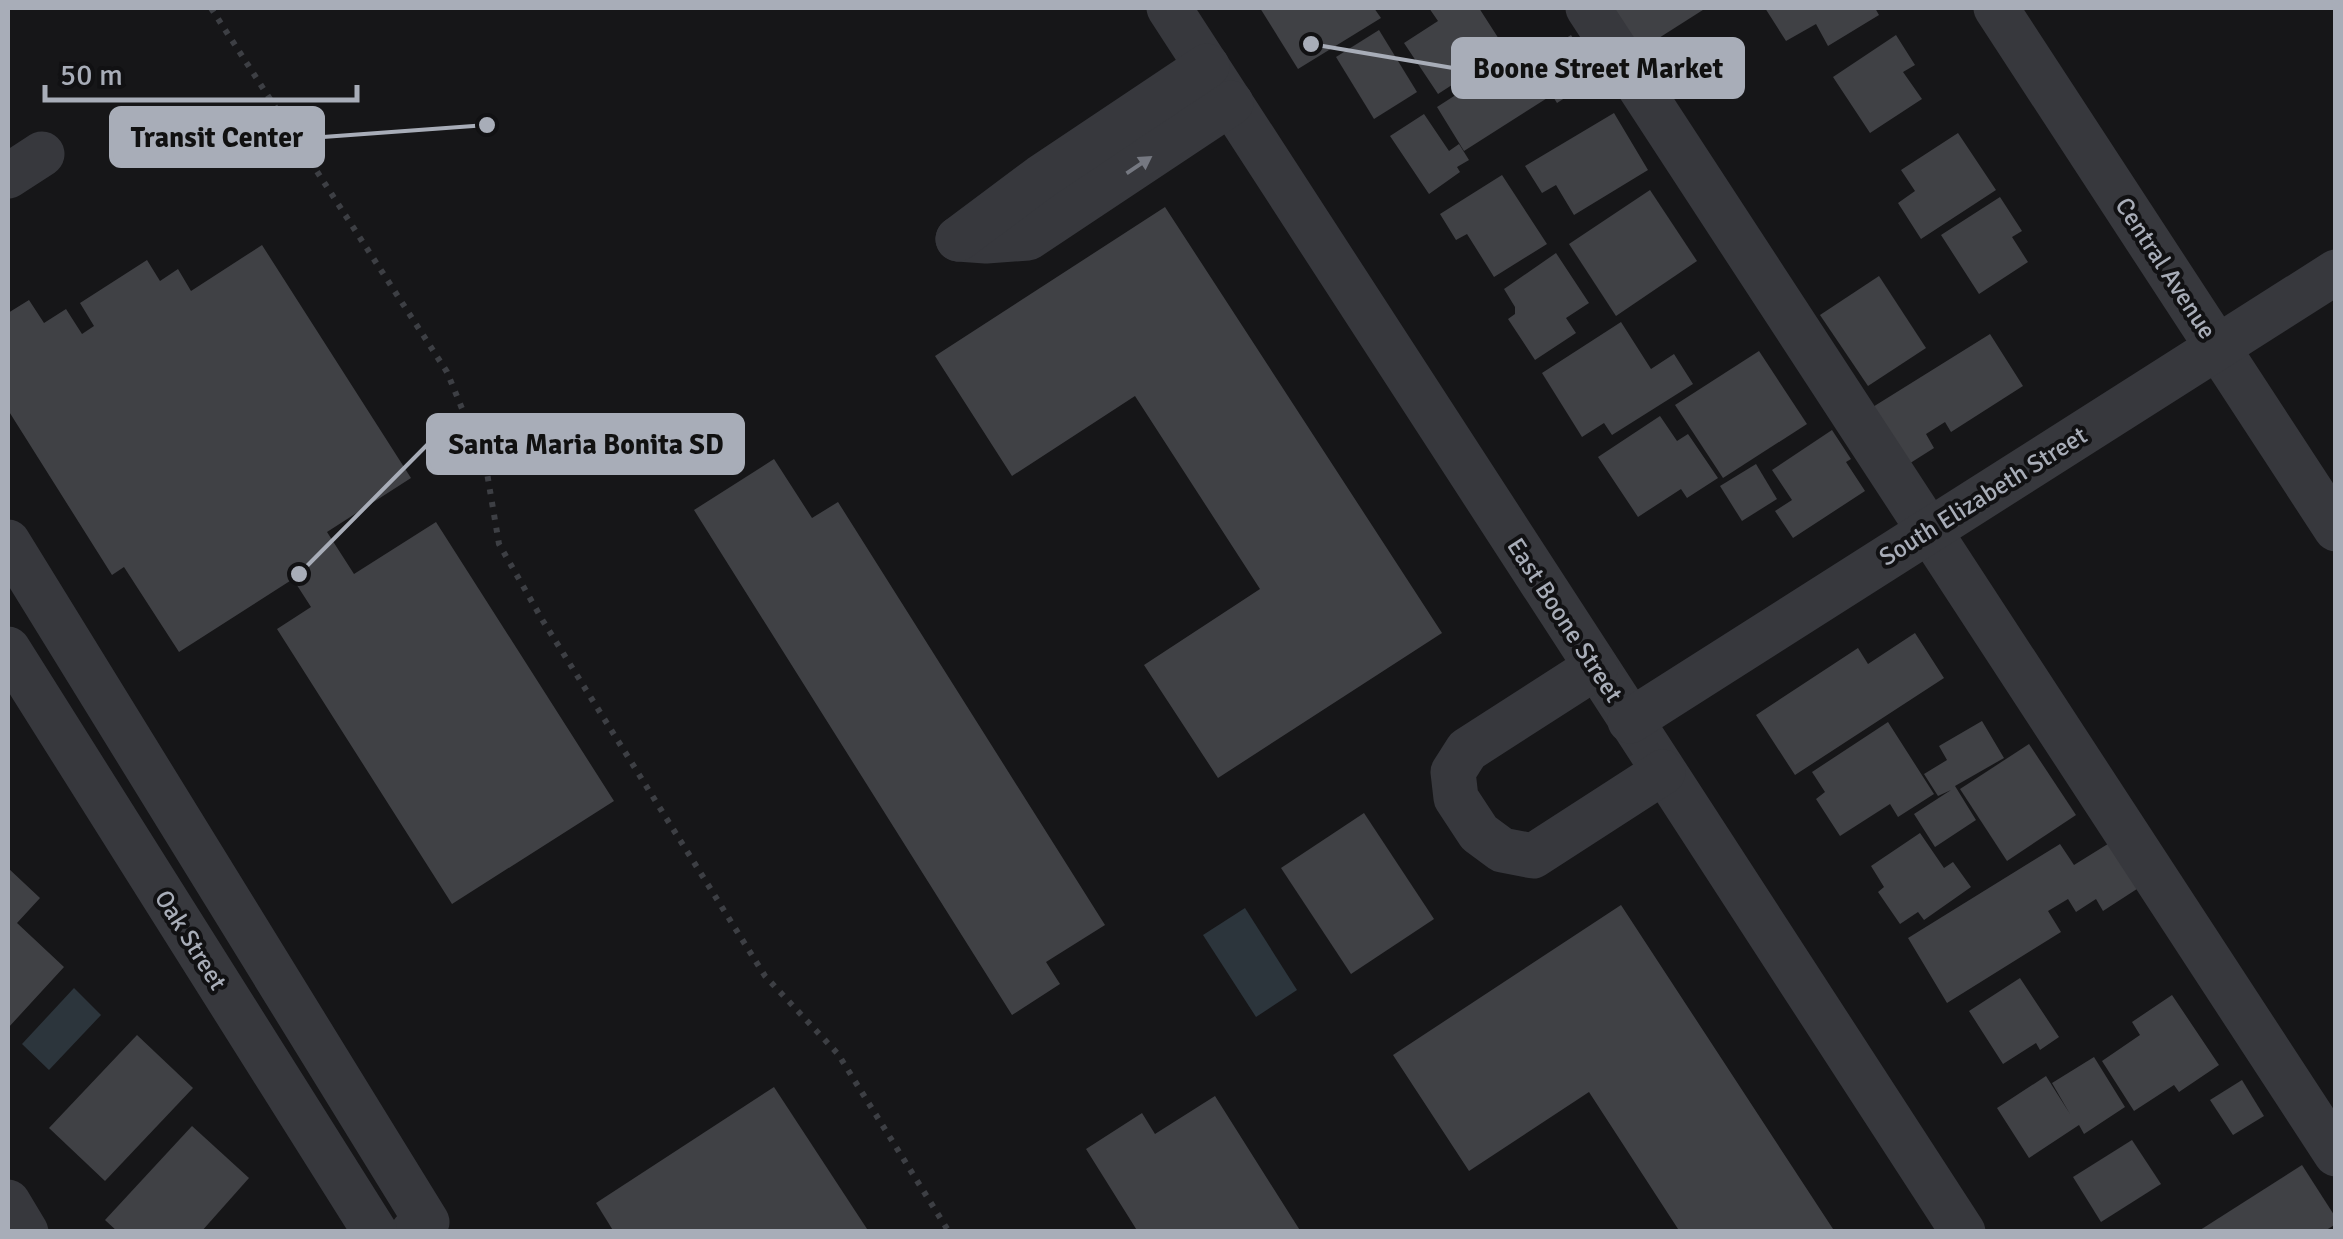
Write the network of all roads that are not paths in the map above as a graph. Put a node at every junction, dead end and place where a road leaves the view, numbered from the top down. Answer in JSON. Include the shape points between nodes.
{"nodes":[{"id":1,"x":1169,"y":8,"type":"edge"},
{"id":2,"x":1588,"y":8,"type":"edge"},
{"id":3,"x":1996,"y":8,"type":"edge"},
{"id":4,"x":1218,"y":84,"type":"junction"},
{"id":5,"x":1071,"y":184,"type":"dead end"},
{"id":6,"x":2336,"y":272,"type":"edge"},
{"id":7,"x":2217,"y":348,"type":"junction"},
{"id":8,"x":2336,"y":529,"type":"edge"},
{"id":9,"x":1929,"y":531,"type":"junction"},
{"id":10,"x":8,"y":542,"type":"edge"},
{"id":11,"x":8,"y":648,"type":"edge"},
{"id":12,"x":1596,"y":668,"type":"junction"},
{"id":13,"x":1630,"y":721,"type":"junction"},
{"id":14,"x":1664,"y":772,"type":"junction"},
{"id":15,"x":2336,"y":1154,"type":"edge"},
{"id":16,"x":8,"y":1202,"type":"edge"},
{"id":17,"x":26,"y":1232,"type":"edge"},
{"id":18,"x":375,"y":1232,"type":"edge"},
{"id":19,"x":413,"y":1232,"type":"edge"},
{"id":20,"x":1963,"y":1232,"type":"edge"}],
"edges":[{"from":1,"to":4,"type":"street","name":"East Boone Street"},
{"from":2,"to":9,"type":"street"},
{"from":3,"to":7,"type":"street","name":"Central Avenue"},
{"from":4,"to":5,"type":"street"},
{"from":4,"to":12,"type":"street","name":"East Boone Street"},
{"from":6,"to":7,"type":"street","name":"South Elizabeth Street"},
{"from":7,"to":8,"type":"street","name":"Central Avenue"},
{"from":7,"to":9,"type":"street","name":"South Elizabeth Street"},
{"from":9,"to":13,"type":"street","name":"South Elizabeth Street"},
{"from":9,"to":15,"type":"street"},
{"from":10,"to":19,"type":"street","via":[[427,1222]]},
{"from":11,"to":18,"type":"street","name":"Oak Street"},
{"from":12,"to":13,"type":"street","name":"East Boone Street"},
{"from":12,"to":14,"type":"street","via":[[1466,750],[1453,772],[1456,798],[1478,833],[1502,850],[1533,856]]},
{"from":13,"to":14,"type":"street","name":"East Boone Street"},
{"from":14,"to":20,"type":"street","name":"East Boone Street"},
{"from":16,"to":17,"type":"street"}]}
